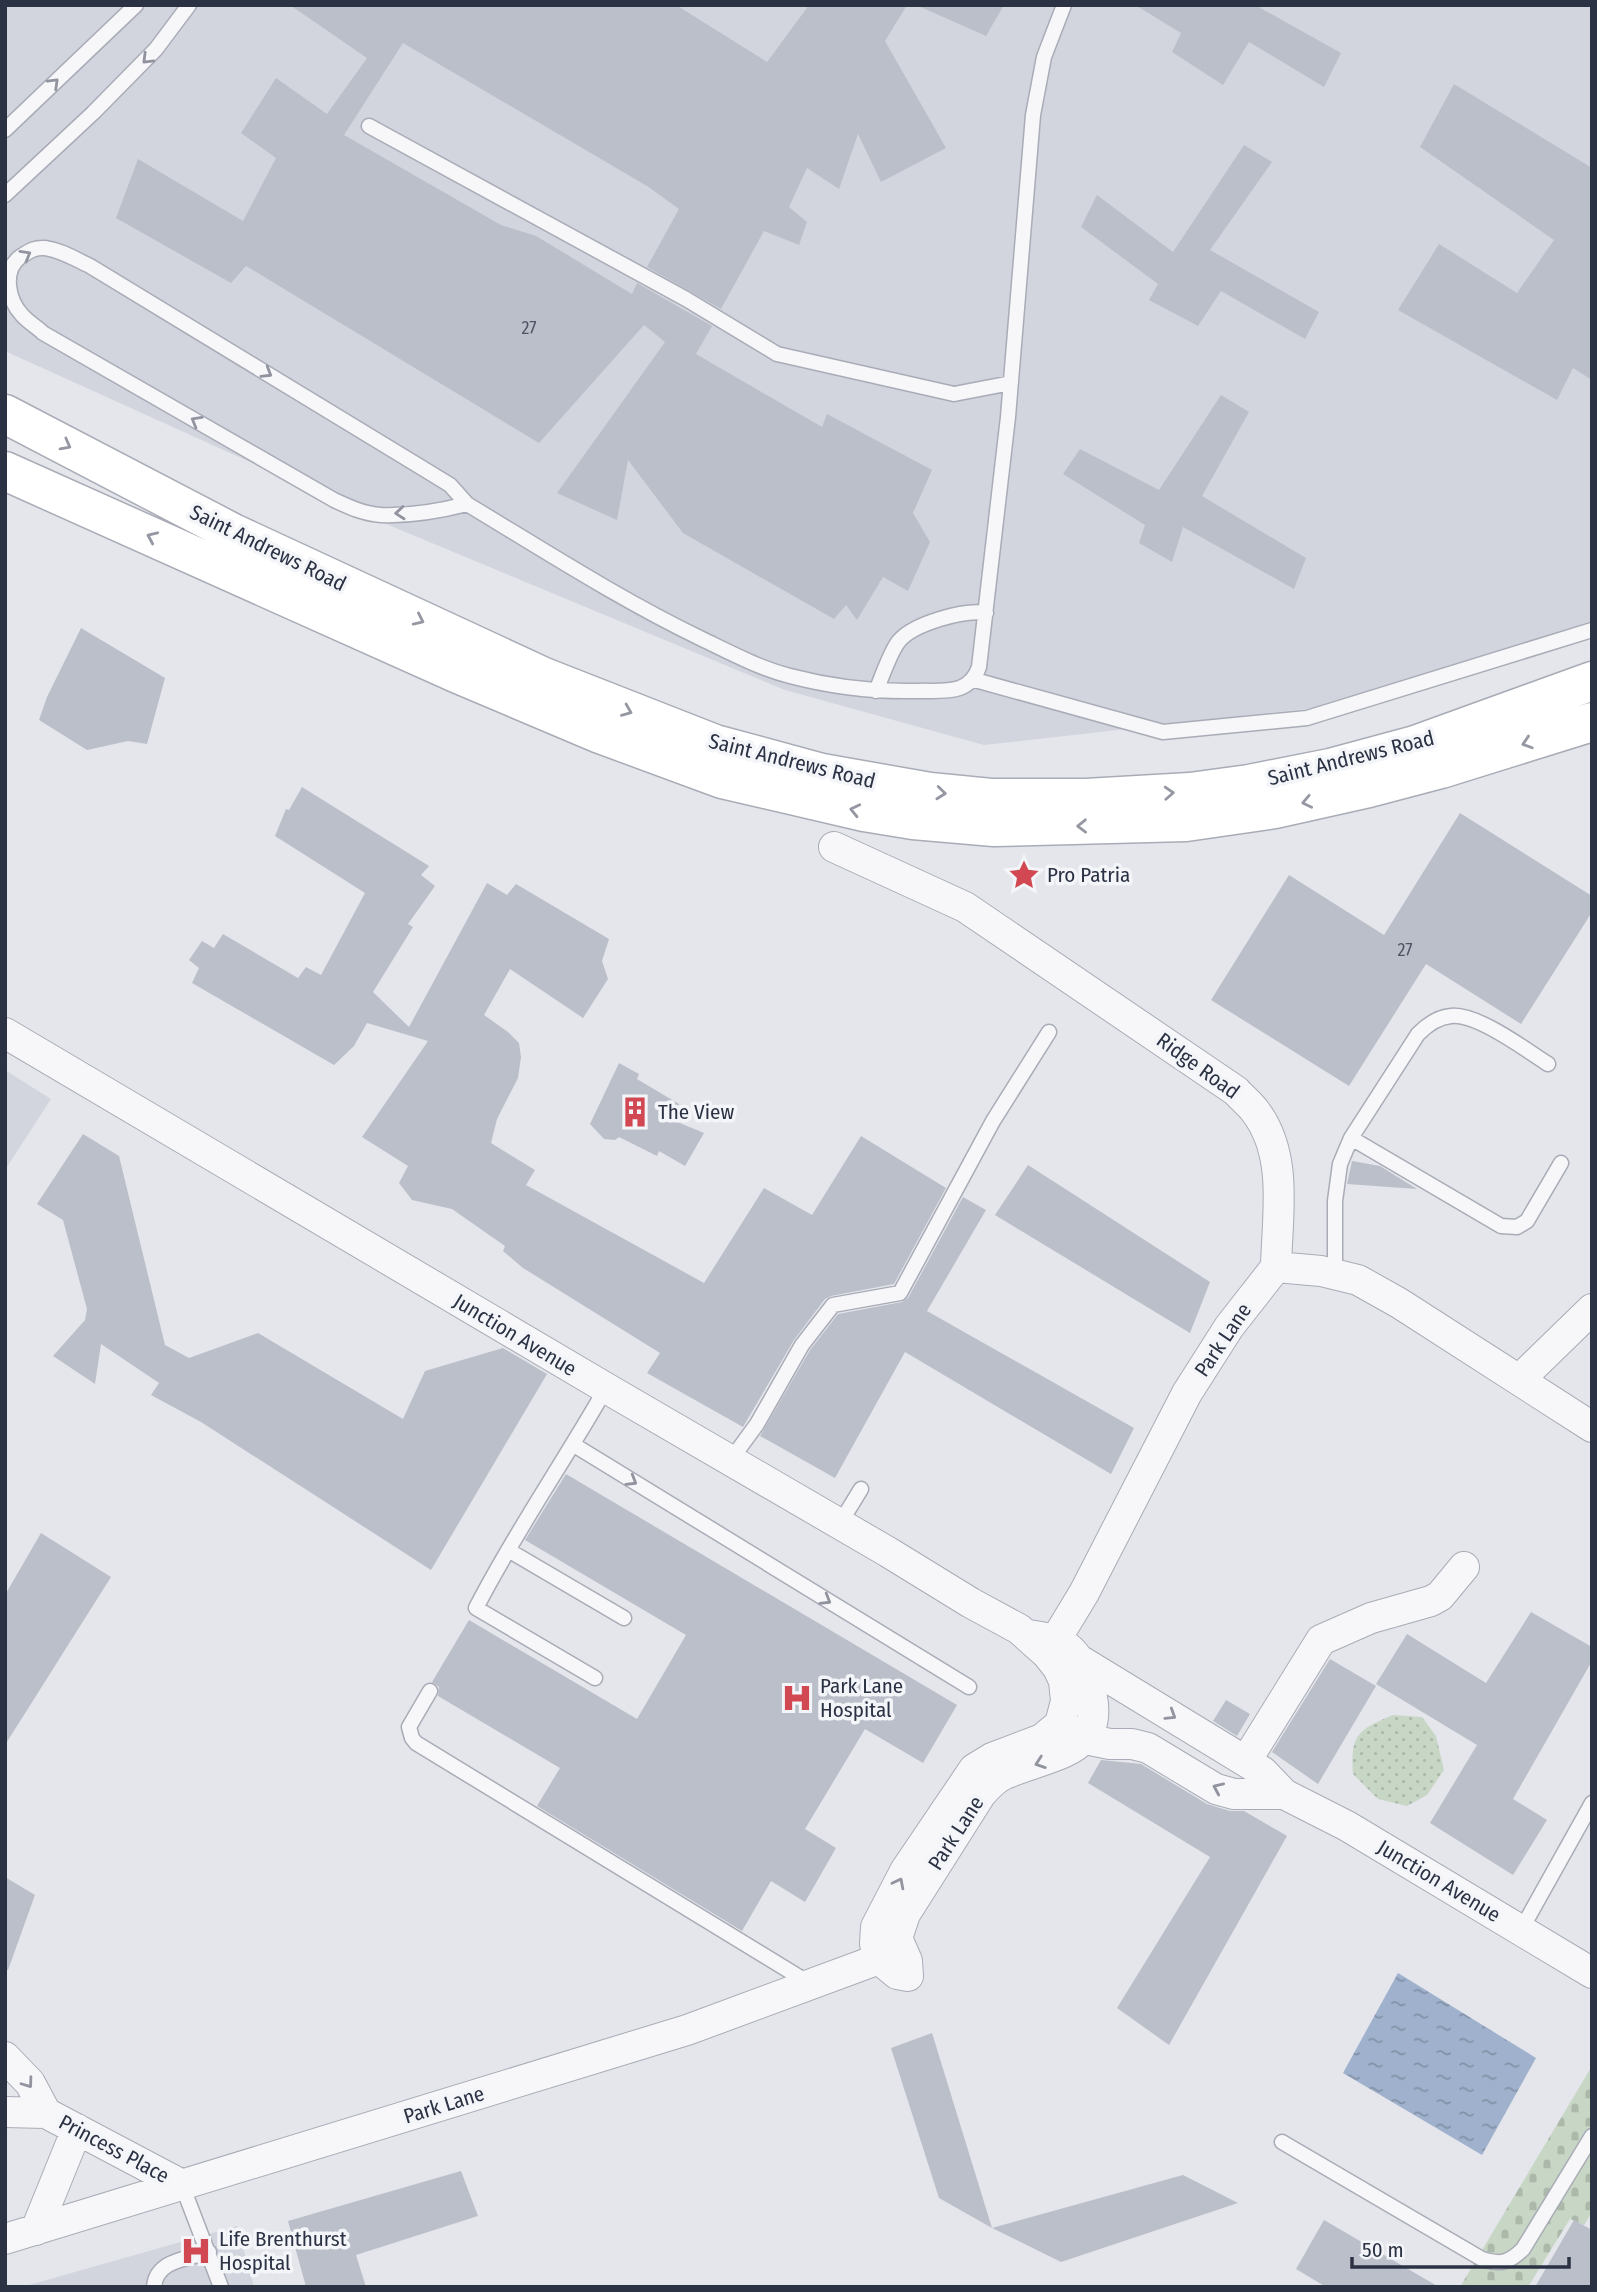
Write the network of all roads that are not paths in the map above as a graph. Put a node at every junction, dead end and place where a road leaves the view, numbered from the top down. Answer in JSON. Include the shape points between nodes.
{"nodes":[{"id":1,"x":136,"y":5,"type":"edge"},
{"id":2,"x":189,"y":5,"type":"edge"},
{"id":3,"x":1063,"y":5,"type":"edge"},
{"id":4,"x":369,"y":126,"type":"dead end"},
{"id":5,"x":5,"y":130,"type":"edge"},
{"id":6,"x":5,"y":195,"type":"edge"},
{"id":7,"x":1011,"y":383,"type":"junction"},
{"id":8,"x":5,"y":414,"type":"edge"},
{"id":9,"x":5,"y":471,"type":"edge"},
{"id":10,"x":467,"y":504,"type":"junction"},
{"id":11,"x":986,"y":613,"type":"junction"},
{"id":12,"x":1592,"y":630,"type":"edge"},
{"id":13,"x":975,"y":680,"type":"junction"},
{"id":14,"x":1592,"y":681,"type":"edge"},
{"id":15,"x":876,"y":691,"type":"junction"},
{"id":16,"x":1587,"y":725,"type":"edge"},
{"id":17,"x":834,"y":847,"type":"dead end"},
{"id":18,"x":5,"y":1032,"type":"edge"},
{"id":19,"x":1049,"y":1032,"type":"dead end"},
{"id":20,"x":1548,"y":1064,"type":"dead end"},
{"id":21,"x":1351,"y":1138,"type":"junction"},
{"id":22,"x":1561,"y":1163,"type":"dead end"},
{"id":23,"x":1276,"y":1267,"type":"junction"},
{"id":24,"x":1335,"y":1274,"type":"junction"},
{"id":25,"x":1592,"y":1309,"type":"edge"},
{"id":26,"x":1520,"y":1379,"type":"junction"},
{"id":27,"x":606,"y":1388,"type":"junction"},
{"id":28,"x":1592,"y":1427,"type":"edge"},
{"id":29,"x":573,"y":1446,"type":"junction"},
{"id":30,"x":730,"y":1461,"type":"junction"},
{"id":31,"x":861,"y":1489,"type":"dead end"},
{"id":32,"x":839,"y":1525,"type":"junction"},
{"id":33,"x":508,"y":1550,"type":"junction"},
{"id":34,"x":1464,"y":1567,"type":"dead end"},
{"id":35,"x":624,"y":1618,"type":"dead end"},
{"id":36,"x":1043,"y":1642,"type":"junction"},
{"id":37,"x":1081,"y":1661,"type":"junction"},
{"id":38,"x":595,"y":1678,"type":"dead end"},
{"id":39,"x":969,"y":1687,"type":"dead end"},
{"id":40,"x":430,"y":1691,"type":"dead end"},
{"id":41,"x":1060,"y":1724,"type":"junction"},
{"id":42,"x":1085,"y":1739,"type":"junction"},
{"id":43,"x":1246,"y":1761,"type":"junction"},
{"id":44,"x":1284,"y":1794,"type":"junction"},
{"id":45,"x":1592,"y":1803,"type":"edge"},
{"id":46,"x":1521,"y":1930,"type":"junction"},
{"id":47,"x":879,"y":1959,"type":"junction"},
{"id":48,"x":1592,"y":1973,"type":"edge"},
{"id":49,"x":811,"y":1984,"type":"junction"},
{"id":50,"x":5,"y":2057,"type":"edge"},
{"id":51,"x":5,"y":2112,"type":"edge"},
{"id":52,"x":46,"y":2113,"type":"junction"},
{"id":53,"x":77,"y":2129,"type":"junction"},
{"id":54,"x":1592,"y":2136,"type":"edge"},
{"id":55,"x":1282,"y":2142,"type":"dead end"},
{"id":56,"x":182,"y":2185,"type":"junction"},
{"id":57,"x":36,"y":2230,"type":"junction"},
{"id":58,"x":5,"y":2239,"type":"edge"},
{"id":59,"x":209,"y":2252,"type":"junction"},
{"id":60,"x":153,"y":2287,"type":"edge"},
{"id":61,"x":221,"y":2287,"type":"edge"}],
"edges":[{"from":5,"to":1,"type":"lane","one_way":true},
{"from":2,"to":6,"type":"lane","one_way":true,"via":[[156,49]]},
{"from":3,"to":7,"type":"lane","via":[[1044,57],[1033,115]]},
{"from":4,"to":7,"type":"lane","via":[[686,299],[777,354],[954,394]]},
{"from":7,"to":11,"type":"lane"},
{"from":8,"to":14,"type":"main road","name":"Saint Andrews Road","one_way":true,"via":[[233,533],[544,677],[715,744],[822,773],[930,792],[991,798],[1086,798],[1249,784],[1415,745]]},
{"from":16,"to":9,"type":"main road","name":"Saint Andrews Road","one_way":true,"via":[[1369,788],[1186,822],[994,827],[913,820],[722,779],[600,734]]},
{"from":10,"to":10,"type":"lane","one_way":true,"via":[[380,515],[334,500],[43,332],[22,316],[13,301],[9,274],[14,262],[30,250],[42,248],[90,266],[450,485]]},
{"from":10,"to":15,"type":"lane","via":[[647,612],[753,664],[822,684]]},
{"from":11,"to":13,"type":"lane"},
{"from":11,"to":15,"type":"lane","via":[[934,619],[899,641]]},
{"from":12,"to":13,"type":"lane","via":[[1307,718],[1163,732]]},
{"from":13,"to":15,"type":"lane","via":[[952,690]]},
{"from":17,"to":23,"type":"street","name":"Ridge Road","via":[[965,907],[1236,1091],[1256,1112],[1279,1166]]},
{"from":18,"to":27,"type":"street","name":"Junction Avenue"},
{"from":19,"to":30,"type":"lane","via":[[993,1121],[900,1293],[833,1305],[802,1345]]},
{"from":20,"to":21,"type":"lane","via":[[1465,1017],[1434,1021],[1418,1034]]},
{"from":21,"to":22,"type":"lane","via":[[1501,1227],[1517,1227],[1527,1221]]},
{"from":21,"to":24,"type":"lane","via":[[1339,1164]]},
{"from":23,"to":24,"type":"street"},
{"from":23,"to":36,"type":"street","name":"Park Lane","via":[[1229,1327],[1187,1393],[1084,1593]]},
{"from":24,"to":26,"type":"street","via":[[1358,1280],[1399,1303]]},
{"from":25,"to":26,"type":"street"},
{"from":26,"to":28,"type":"street"},
{"from":27,"to":29,"type":"lane"},
{"from":27,"to":30,"type":"street","name":"Junction Avenue"},
{"from":29,"to":33,"type":"lane"},
{"from":29,"to":39,"type":"lane","one_way":true},
{"from":30,"to":32,"type":"street","name":"Junction Avenue"},
{"from":31,"to":32,"type":"lane"},
{"from":32,"to":36,"type":"street","name":"Junction Avenue"},
{"from":33,"to":35,"type":"lane"},
{"from":33,"to":38,"type":"lane","via":[[473,1614]]},
{"from":34,"to":43,"type":"street","via":[[1431,1601],[1371,1618],[1321,1640]]},
{"from":36,"to":37,"type":"street"},
{"from":36,"to":41,"type":"street","via":[[1064,1681],[1066,1701]]},
{"from":37,"to":42,"type":"street","via":[[1092,1705]]},
{"from":37,"to":43,"type":"street","name":"Junction Avenue","one_way":true},
{"from":40,"to":49,"type":"lane","via":[[409,1727],[416,1743]]},
{"from":41,"to":42,"type":"street","name":"Junction Avenue"},
{"from":47,"to":41,"type":"street","name":"Park Lane","one_way":true,"via":[[876,1927],[905,1871],[974,1769],[1042,1739]]},
{"from":44,"to":42,"type":"street","name":"Junction Avenue","one_way":true,"via":[[1234,1794],[1216,1789],[1147,1748]]},
{"from":42,"to":47,"type":"street","name":"Park Lane","one_way":true,"via":[[1062,1755],[1003,1774],[986,1788],[898,1930],[908,1976],[897,1975]]},
{"from":43,"to":44,"type":"street","name":"Junction Avenue"},
{"from":44,"to":46,"type":"street","name":"Junction Avenue","via":[[1347,1826]]},
{"from":45,"to":46,"type":"lane"},
{"from":46,"to":48,"type":"street","name":"Junction Avenue"},
{"from":47,"to":49,"type":"street","name":"Park Lane"},
{"from":49,"to":56,"type":"street","name":"Park Lane","via":[[664,2038]]},
{"from":50,"to":52,"type":"street","name":"Princess Place","one_way":true,"via":[[30,2083]]},
{"from":51,"to":52,"type":"street","name":"Princess Place"},
{"from":52,"to":53,"type":"street","name":"Princess Place"},
{"from":53,"to":56,"type":"street","name":"Princess Place"},
{"from":53,"to":57,"type":"street"},
{"from":54,"to":55,"type":"lane","via":[[1523,2249],[1512,2260],[1497,2264]]},
{"from":56,"to":57,"type":"street","name":"Park Lane"},
{"from":56,"to":59,"type":"lane"},
{"from":57,"to":58,"type":"street","name":"Park Lane"},
{"from":59,"to":60,"type":"lane","via":[[163,2266]]},
{"from":59,"to":61,"type":"lane"}]}
